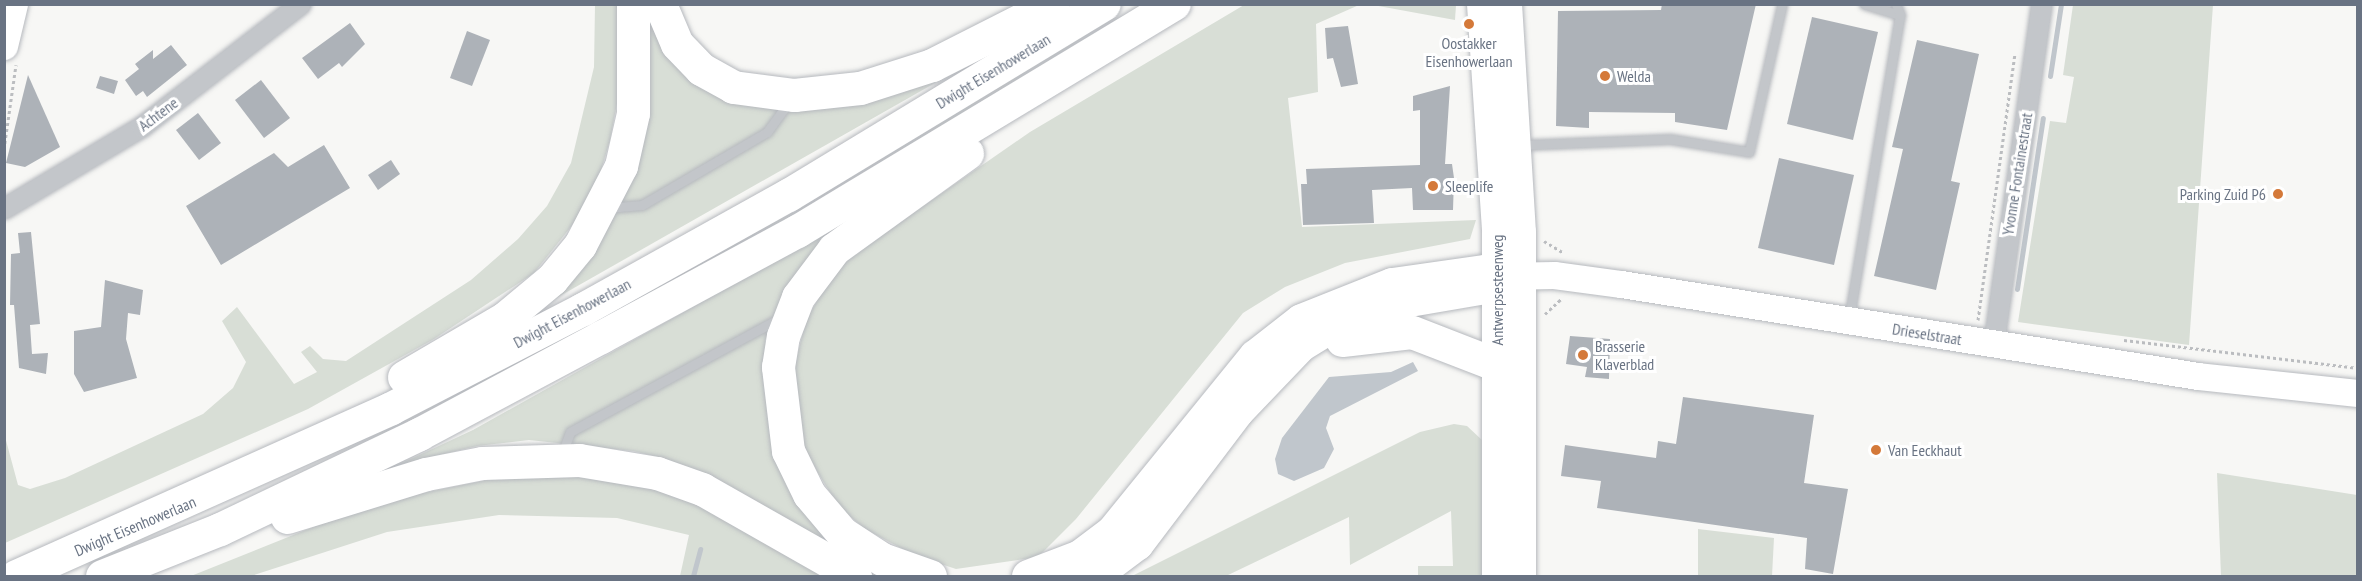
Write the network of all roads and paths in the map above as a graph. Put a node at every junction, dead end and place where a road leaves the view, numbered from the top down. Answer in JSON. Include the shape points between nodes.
{"nodes":[{"id":1,"x":14,"y":4,"type":"edge"},
{"id":2,"x":301,"y":4,"type":"edge"},
{"id":3,"x":633,"y":4,"type":"edge"},
{"id":4,"x":660,"y":4,"type":"edge"},
{"id":5,"x":1052,"y":4,"type":"edge"},
{"id":6,"x":1104,"y":4,"type":"edge"},
{"id":7,"x":1174,"y":4,"type":"edge"},
{"id":8,"x":1482,"y":4,"type":"edge"},
{"id":9,"x":1507,"y":4,"type":"edge"},
{"id":10,"x":1782,"y":4,"type":"edge"},
{"id":11,"x":1864,"y":4,"type":"edge"},
{"id":12,"x":1896,"y":4,"type":"edge"},
{"id":13,"x":2043,"y":4,"type":"edge"},
{"id":14,"x":1900,"y":15,"type":"junction"},
{"id":15,"x":5,"y":42,"type":"edge"},
{"id":16,"x":2015,"y":50,"type":"dead end"},
{"id":17,"x":1049,"y":81,"type":"junction"},
{"id":18,"x":794,"y":95,"type":"junction"},
{"id":19,"x":1518,"y":145,"type":"junction"},
{"id":20,"x":4,"y":149,"type":"edge"},
{"id":21,"x":602,"y":208,"type":"junction"},
{"id":22,"x":4,"y":209,"type":"edge"},
{"id":23,"x":1509,"y":276,"type":"junction"},
{"id":24,"x":792,"y":312,"type":"junction"},
{"id":25,"x":1849,"y":322,"type":"junction"},
{"id":26,"x":1989,"y":330,"type":"junction"},
{"id":27,"x":2114,"y":339,"type":"dead end"},
{"id":28,"x":1497,"y":365,"type":"junction"},
{"id":29,"x":2358,"y":368,"type":"edge"},
{"id":30,"x":1270,"y":372,"type":"junction"},
{"id":31,"x":2358,"y":393,"type":"edge"},
{"id":32,"x":560,"y":459,"type":"junction"},
{"id":33,"x":213,"y":492,"type":"junction"},
{"id":34,"x":220,"y":529,"type":"junction"},
{"id":35,"x":16,"y":576,"type":"edge"},
{"id":36,"x":102,"y":576,"type":"edge"},
{"id":37,"x":855,"y":576,"type":"edge"},
{"id":38,"x":930,"y":576,"type":"edge"},
{"id":39,"x":1028,"y":576,"type":"edge"},
{"id":40,"x":1093,"y":576,"type":"edge"},
{"id":41,"x":1497,"y":576,"type":"edge"},
{"id":42,"x":1521,"y":576,"type":"edge"}],
"edges":[{"from":1,"to":15,"type":"street"},
{"from":2,"to":22,"type":"street","name":"Achtene","via":[[142,127]]},
{"from":3,"to":21,"type":"highway","via":[[633,113],[621,166]]},
{"from":4,"to":18,"type":"highway","via":[[677,44],[701,69],[733,87]]},
{"from":5,"to":18,"type":"highway","via":[[932,65],[860,88]]},
{"from":6,"to":33,"type":"highway","name":"Dwight Eisenhowerlaan","via":[[788,195],[593,303],[391,408]]},
{"from":7,"to":17,"type":"highway","name":"Dwight Eisenhowerlaan"},
{"from":8,"to":23,"type":"main road","name":"Antwerpsesteenweg"},
{"from":9,"to":19,"type":"main road","name":"Antwerpsesteenweg"},
{"from":10,"to":19,"type":"lane","via":[[1749,152],[1670,139]]},
{"from":11,"to":14,"type":"lane"},
{"from":12,"to":14,"type":"lane"},
{"from":13,"to":26,"type":"street","name":"Yvonne Fontainestraat"},
{"from":14,"to":25,"type":"lane"},
{"from":15,"to":20,"type":"path","via":[[17,53]]},
{"from":16,"to":26,"type":"path"},
{"from":17,"to":24,"type":"highway","via":[[1000,130],[834,249]]},
{"from":17,"to":34,"type":"highway","name":"Dwight Eisenhowerlaan","via":[[797,231],[601,338],[419,434]]},
{"from":18,"to":21,"type":"lane","via":[[767,132],[642,205]]},
{"from":19,"to":23,"type":"main road","name":"Antwerpsesteenweg"},
{"from":21,"to":33,"type":"highway","via":[[552,279],[506,318],[322,419]]},
{"from":23,"to":25,"type":"street","name":"Drieselstraat","via":[[1621,284]]},
{"from":23,"to":28,"type":"main road","name":"Antwerpsesteenweg"},
{"from":23,"to":30,"type":"highway","via":[[1485,286],[1402,301],[1336,323]]},
{"from":23,"to":39,"type":"highway","via":[[1485,271],[1392,284],[1301,320],[1255,356],[1111,533],[1080,556]]},
{"from":23,"to":42,"type":"main road","name":"Antwerpsesteenweg"},
{"from":24,"to":32,"type":"lane","via":[[570,432]]},
{"from":24,"to":38,"type":"highway","via":[[778,367],[779,405],[788,451],[809,494],[842,533],[882,559]]},
{"from":25,"to":26,"type":"street","name":"Drieselstraat"},
{"from":26,"to":31,"type":"street","name":"Drieselstraat"},
{"from":27,"to":29,"type":"path"},
{"from":28,"to":30,"type":"highway","via":[[1427,336],[1384,331],[1356,335]]},
{"from":28,"to":41,"type":"main road","name":"Antwerpsesteenweg"},
{"from":30,"to":40,"type":"highway","via":[[1163,514],[1137,543]]},
{"from":32,"to":34,"type":"highway","via":[[482,463],[426,474],[290,516]]},
{"from":32,"to":37,"type":"highway","via":[[617,464],[702,489]]},
{"from":33,"to":35,"type":"highway","name":"Dwight Eisenhowerlaan"},
{"from":34,"to":36,"type":"highway","name":"Dwight Eisenhowerlaan"}]}
